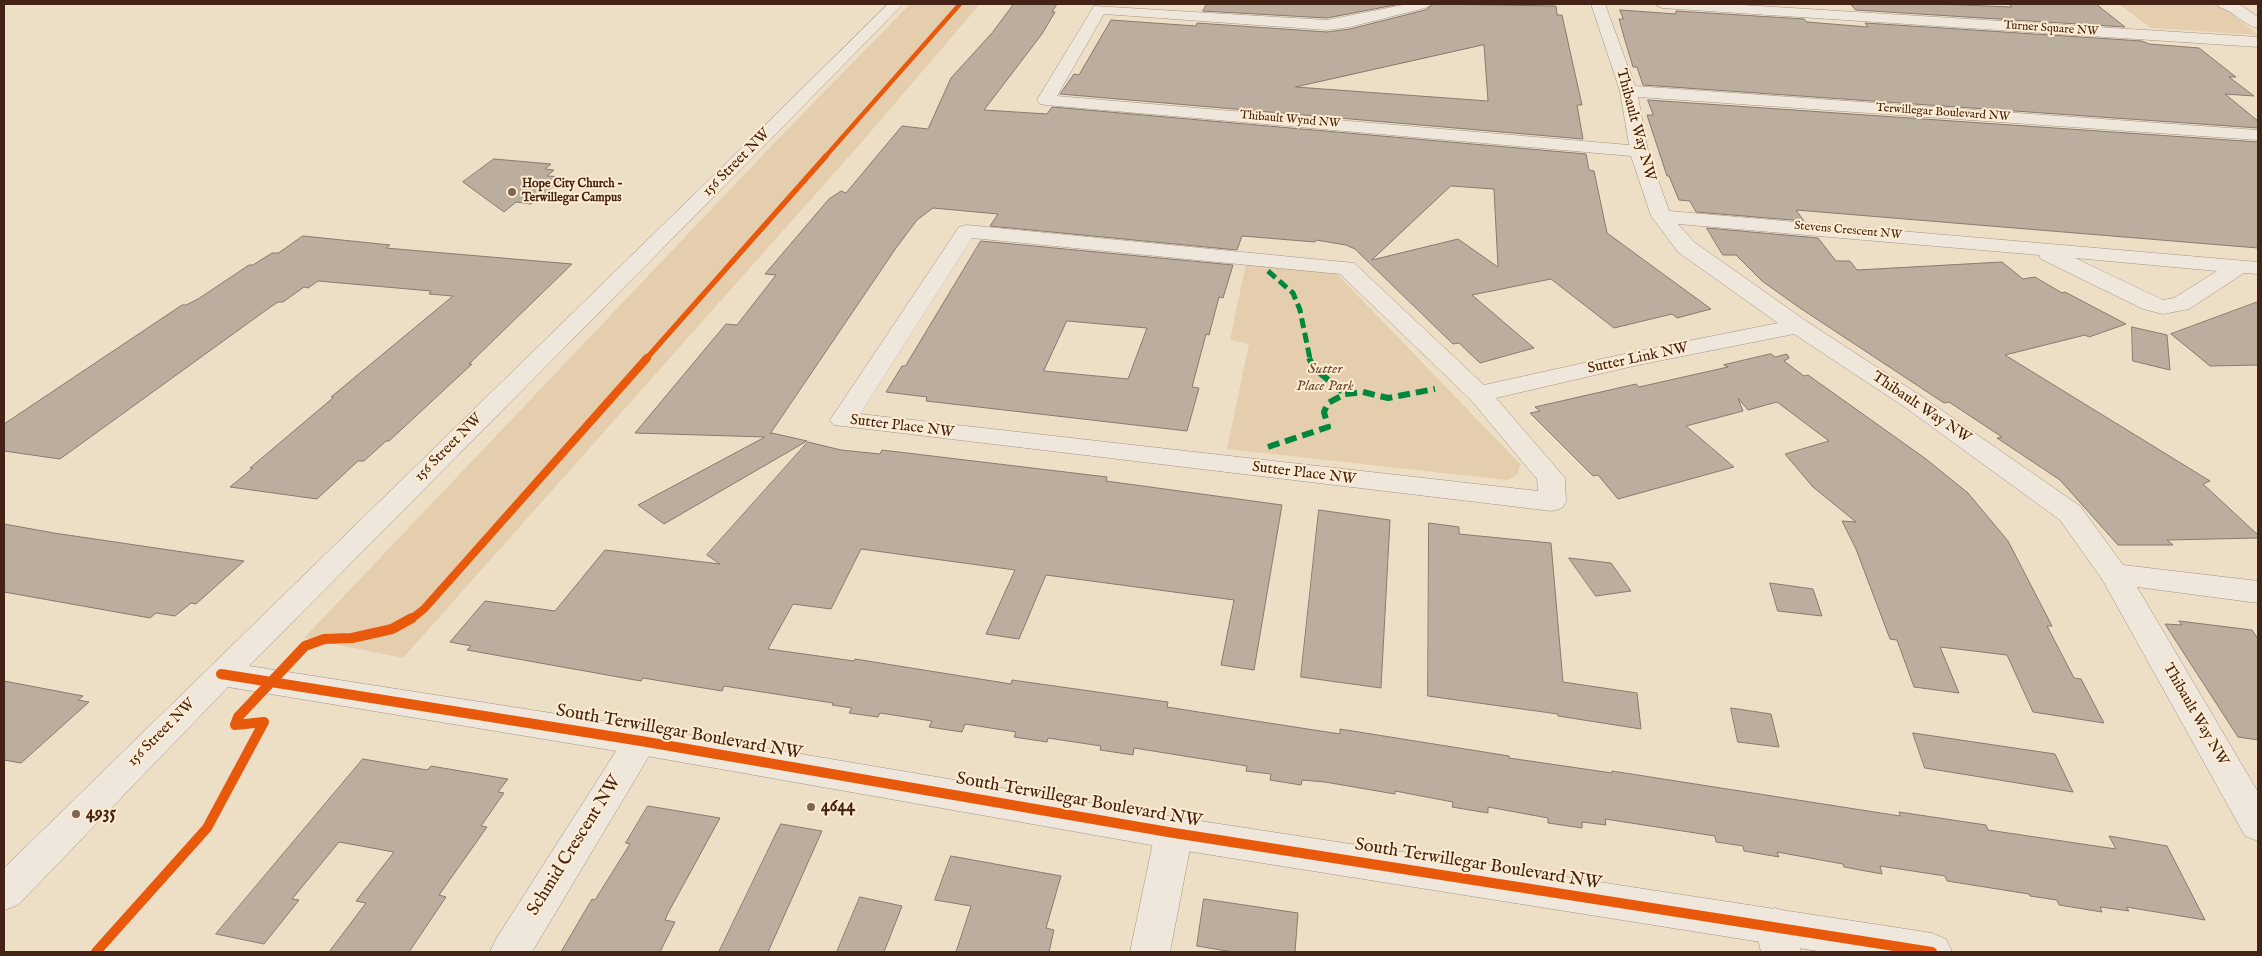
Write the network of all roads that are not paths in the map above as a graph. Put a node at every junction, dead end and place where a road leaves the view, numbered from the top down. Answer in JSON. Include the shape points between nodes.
{"nodes":[{"id":1,"x":896,"y":4,"type":"edge"},
{"id":2,"x":1425,"y":4,"type":"edge"},
{"id":3,"x":1598,"y":4,"type":"edge"},
{"id":4,"x":1662,"y":4,"type":"edge"},
{"id":5,"x":2224,"y":4,"type":"edge"},
{"id":6,"x":1102,"y":7,"type":"edge"},
{"id":7,"x":1840,"y":10,"type":"edge"},
{"id":8,"x":2258,"y":24,"type":"edge"},
{"id":9,"x":2258,"y":42,"type":"edge"},
{"id":10,"x":1628,"y":90,"type":"junction"},
{"id":11,"x":2258,"y":135,"type":"edge"},
{"id":12,"x":1639,"y":150,"type":"junction"},
{"id":13,"x":1661,"y":216,"type":"junction"},
{"id":14,"x":2035,"y":247,"type":"junction"},
{"id":15,"x":2249,"y":267,"type":"edge"},
{"id":16,"x":1798,"y":326,"type":"junction"},
{"id":17,"x":1479,"y":394,"type":"junction"},
{"id":18,"x":2114,"y":574,"type":"junction"},
{"id":19,"x":2258,"y":592,"type":"edge"},
{"id":20,"x":221,"y":674,"type":"junction"},
{"id":21,"x":641,"y":740,"type":"junction"},
{"id":22,"x":2258,"y":825,"type":"edge"},
{"id":23,"x":1174,"y":833,"type":"junction"},
{"id":24,"x":4,"y":893,"type":"edge"},
{"id":25,"x":1778,"y":939,"type":"edge"},
{"id":26,"x":510,"y":952,"type":"edge"},
{"id":27,"x":1150,"y":952,"type":"edge"},
{"id":28,"x":1932,"y":952,"type":"edge"}],
"edges":[{"from":1,"to":20,"type":"street","name":"156 Street NW"},
{"from":2,"to":6,"type":"street","name":"Thibault Wynd NW","via":[[1327,25]]},
{"from":3,"to":10,"type":"street","name":"Thibault Way NW"},
{"from":4,"to":7,"type":"street","name":"Turner Square NW"},
{"from":5,"to":8,"type":"street","via":[[2233,6]]},
{"from":6,"to":12,"type":"street","name":"Thibault Wynd NW","via":[[1046,100]]},
{"from":7,"to":9,"type":"street","name":"Turner Square NW"},
{"from":10,"to":11,"type":"street","name":"Terwillegar Boulevard NW"},
{"from":10,"to":12,"type":"street","name":"Thibault Way NW"},
{"from":12,"to":13,"type":"street","name":"Thibault Way NW"},
{"from":13,"to":14,"type":"street","name":"Stevens Crescent NW"},
{"from":13,"to":16,"type":"street","name":"Thibault Way NW","via":[[1686,247]]},
{"from":14,"to":15,"type":"street","name":"Stevens Crescent NW"},
{"from":14,"to":15,"type":"street","name":"Stevens Crescent NW","via":[[2151,304],[2164,307],[2181,304]]},
{"from":16,"to":17,"type":"street","name":"Sutter Link NW"},
{"from":16,"to":18,"type":"street","name":"Thibault Way NW","via":[[1915,402],[2070,513]]},
{"from":17,"to":17,"type":"street","name":"Sutter Place NW","via":[[1551,478],[1552,502],[843,420],[966,231],[1346,268]]},
{"from":18,"to":19,"type":"street"},
{"from":18,"to":22,"type":"street","name":"Thibault Way NW"},
{"from":20,"to":21,"type":"street","name":"South Terwillegar Boulevard NW"},
{"from":20,"to":24,"type":"street","name":"156 Street NW"},
{"from":21,"to":23,"type":"street","name":"South Terwillegar Boulevard NW"},
{"from":21,"to":26,"type":"street","name":"Schmid Crescent NW"},
{"from":23,"to":25,"type":"street","name":"South Terwillegar Boulevard NW"},
{"from":23,"to":27,"type":"street"},
{"from":25,"to":28,"type":"street","name":"South Terwillegar Boulevard NW"}]}
